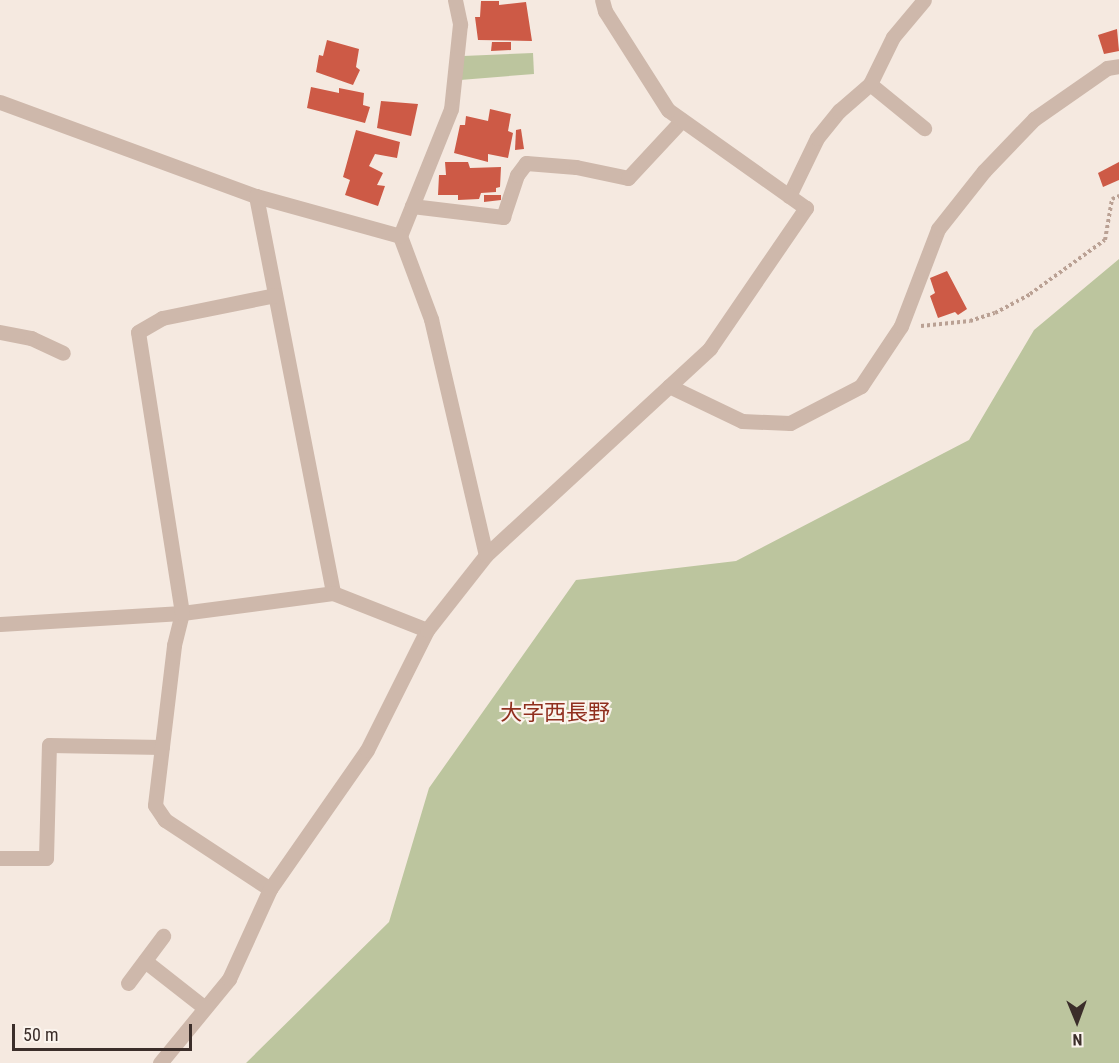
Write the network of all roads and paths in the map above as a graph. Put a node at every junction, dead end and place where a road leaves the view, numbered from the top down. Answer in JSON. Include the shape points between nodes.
{"nodes":[{"id":1,"x":455,"y":0,"type":"edge"},
{"id":2,"x":602,"y":0,"type":"edge"},
{"id":3,"x":924,"y":0,"type":"edge"},
{"id":4,"x":1119,"y":66,"type":"edge"},
{"id":5,"x":870,"y":84,"type":"junction"},
{"id":6,"x":0,"y":102,"type":"edge"},
{"id":7,"x":682,"y":120,"type":"junction"},
{"id":8,"x":924,"y":128,"type":"dead end"},
{"id":9,"x":256,"y":196,"type":"junction"},
{"id":10,"x":789,"y":196,"type":"junction"},
{"id":11,"x":1119,"y":196,"type":"edge"},
{"id":12,"x":412,"y":206,"type":"junction"},
{"id":13,"x":400,"y":236,"type":"junction"},
{"id":14,"x":275,"y":295,"type":"junction"},
{"id":15,"x":900,"y":326,"type":"junction"},
{"id":16,"x":0,"y":332,"type":"edge"},
{"id":17,"x":63,"y":353,"type":"dead end"},
{"id":18,"x":669,"y":386,"type":"junction"},
{"id":19,"x":486,"y":555,"type":"junction"},
{"id":20,"x":333,"y":592,"type":"junction"},
{"id":21,"x":182,"y":613,"type":"junction"},
{"id":22,"x":0,"y":624,"type":"edge"},
{"id":23,"x":427,"y":630,"type":"junction"},
{"id":24,"x":162,"y":747,"type":"junction"},
{"id":25,"x":0,"y":858,"type":"edge"},
{"id":26,"x":270,"y":889,"type":"junction"},
{"id":27,"x":163,"y":936,"type":"dead end"},
{"id":28,"x":146,"y":961,"type":"junction"},
{"id":29,"x":128,"y":983,"type":"dead end"},
{"id":30,"x":205,"y":1008,"type":"junction"},
{"id":31,"x":160,"y":1063,"type":"edge"}],
"edges":[{"from":1,"to":12,"type":"street","via":[[460,24],[451,109]]},
{"from":2,"to":7,"type":"street","via":[[668,110]]},
{"from":3,"to":5,"type":"street","via":[[893,37]]},
{"from":4,"to":15,"type":"street","via":[[1107,68],[1034,119],[984,171],[938,229]]},
{"from":5,"to":8,"type":"street"},
{"from":5,"to":10,"type":"street","via":[[839,111],[817,138]]},
{"from":6,"to":9,"type":"street"},
{"from":7,"to":10,"type":"street"},
{"from":7,"to":12,"type":"street","via":[[628,178],[576,167],[526,163],[517,175],[503,217]]},
{"from":9,"to":13,"type":"street"},
{"from":9,"to":14,"type":"street"},
{"from":10,"to":18,"type":"street","via":[[806,208],[710,348]]},
{"from":11,"to":15,"type":"path","via":[[1112,199],[1105,240],[1030,294],[970,321]]},
{"from":12,"to":13,"type":"street"},
{"from":13,"to":19,"type":"street","via":[[431,319]]},
{"from":14,"to":20,"type":"street"},
{"from":14,"to":21,"type":"street","via":[[162,318],[138,332]]},
{"from":15,"to":18,"type":"street","via":[[861,386],[790,423],[742,421]]},
{"from":16,"to":17,"type":"street","via":[[32,338]]},
{"from":18,"to":19,"type":"street"},
{"from":19,"to":23,"type":"street"},
{"from":20,"to":21,"type":"street"},
{"from":20,"to":23,"type":"street"},
{"from":21,"to":22,"type":"street"},
{"from":21,"to":24,"type":"street","via":[[174,645]]},
{"from":23,"to":26,"type":"street","via":[[367,750]]},
{"from":24,"to":25,"type":"street","via":[[49,745],[46,858]]},
{"from":24,"to":26,"type":"street","via":[[155,805],[165,820]]},
{"from":26,"to":30,"type":"street","via":[[229,979]]},
{"from":27,"to":28,"type":"street"},
{"from":28,"to":29,"type":"street"},
{"from":28,"to":30,"type":"street"},
{"from":30,"to":31,"type":"street"}]}
